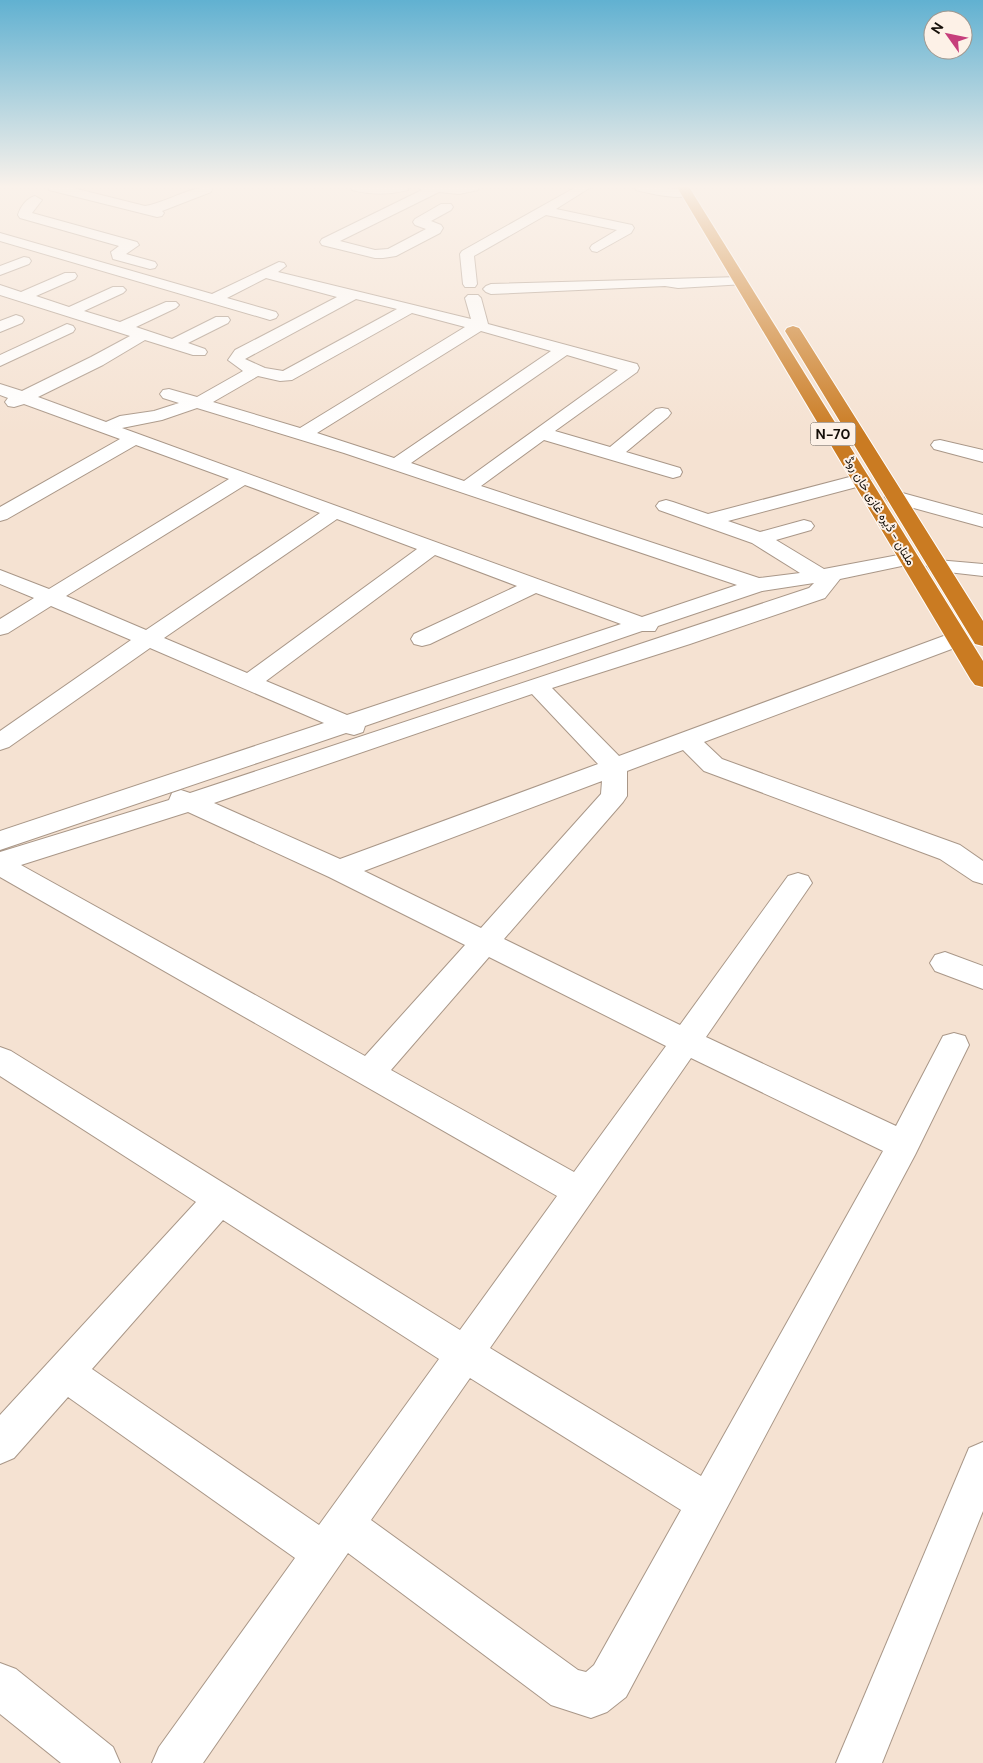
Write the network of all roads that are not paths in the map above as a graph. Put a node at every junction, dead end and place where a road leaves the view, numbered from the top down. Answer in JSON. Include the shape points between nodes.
{"nodes":[{"id":1,"x":113,"y":269,"type":"edge"},
{"id":2,"x":272,"y":269,"type":"edge"},
{"id":3,"x":467,"y":269,"type":"edge"},
{"id":4,"x":734,"y":269,"type":"edge"},
{"id":5,"x":264,"y":273,"type":"junction"},
{"id":6,"x":70,"y":276,"type":"dead end"},
{"id":7,"x":740,"y":281,"type":"junction"},
{"id":8,"x":0,"y":290,"type":"edge"},
{"id":9,"x":118,"y":290,"type":"dead end"},
{"id":10,"x":467,"y":295,"type":"junction"},
{"id":11,"x":351,"y":296,"type":"junction"},
{"id":12,"x":22,"y":297,"type":"junction"},
{"id":13,"x":213,"y":298,"type":"junction"},
{"id":14,"x":171,"y":305,"type":"dead end"},
{"id":15,"x":411,"y":308,"type":"junction"},
{"id":16,"x":70,"y":312,"type":"junction"},
{"id":17,"x":270,"y":315,"type":"dead end"},
{"id":18,"x":444,"y":316,"type":"junction"},
{"id":19,"x":763,"y":319,"type":"junction"},
{"id":20,"x":16,"y":320,"type":"dead end"},
{"id":21,"x":222,"y":320,"type":"dead end"},
{"id":22,"x":480,"y":325,"type":"junction"},
{"id":23,"x":0,"y":328,"type":"edge"},
{"id":24,"x":121,"y":328,"type":"junction"},
{"id":25,"x":68,"y":329,"type":"dead end"},
{"id":26,"x":144,"y":335,"type":"junction"},
{"id":27,"x":174,"y":344,"type":"junction"},
{"id":28,"x":564,"y":349,"type":"junction"},
{"id":29,"x":199,"y":352,"type":"dead end"},
{"id":30,"x":0,"y":361,"type":"edge"},
{"id":31,"x":257,"y":370,"type":"junction"},
{"id":32,"x":0,"y":389,"type":"edge"},
{"id":33,"x":168,"y":394,"type":"dead end"},
{"id":34,"x":23,"y":398,"type":"junction"},
{"id":35,"x":196,"y":403,"type":"junction"},
{"id":36,"x":0,"y":409,"type":"edge"},
{"id":37,"x":662,"y":413,"type":"dead end"},
{"id":38,"x":106,"y":428,"type":"junction"},
{"id":39,"x":541,"y":433,"type":"junction"},
{"id":40,"x":302,"y":435,"type":"junction"},
{"id":41,"x":135,"y":438,"type":"junction"},
{"id":42,"x":940,"y":445,"type":"dead end"},
{"id":43,"x":613,"y":454,"type":"junction"},
{"id":44,"x":983,"y":456,"type":"edge"},
{"id":45,"x":396,"y":465,"type":"junction"},
{"id":46,"x":673,"y":472,"type":"dead end"},
{"id":47,"x":244,"y":478,"type":"junction"},
{"id":48,"x":861,"y":480,"type":"junction"},
{"id":49,"x":466,"y":488,"type":"junction"},
{"id":50,"x":895,"y":497,"type":"junction"},
{"id":51,"x":666,"y":506,"type":"dead end"},
{"id":52,"x":335,"y":512,"type":"junction"},
{"id":53,"x":0,"y":515,"type":"edge"},
{"id":54,"x":706,"y":521,"type":"junction"},
{"id":55,"x":983,"y":521,"type":"edge"},
{"id":56,"x":804,"y":526,"type":"dead end"},
{"id":57,"x":759,"y":539,"type":"junction"},
{"id":58,"x":432,"y":547,"type":"junction"},
{"id":59,"x":909,"y":559,"type":"junction"},
{"id":60,"x":937,"y":566,"type":"junction"},
{"id":61,"x":983,"y":570,"type":"edge"},
{"id":62,"x":827,"y":575,"type":"junction"},
{"id":63,"x":0,"y":576,"type":"edge"},
{"id":64,"x":535,"y":585,"type":"junction"},
{"id":65,"x":758,"y":585,"type":"junction"},
{"id":66,"x":50,"y":597,"type":"junction"},
{"id":67,"x":975,"y":615,"type":"edge"},
{"id":68,"x":642,"y":624,"type":"junction"},
{"id":69,"x":0,"y":628,"type":"edge"},
{"id":70,"x":148,"y":639,"type":"junction"},
{"id":71,"x":422,"y":639,"type":"dead end"},
{"id":72,"x":682,"y":639,"type":"junction"},
{"id":73,"x":957,"y":639,"type":"junction"},
{"id":74,"x":983,"y":639,"type":"edge"},
{"id":75,"x":983,"y":680,"type":"edge"},
{"id":76,"x":248,"y":682,"type":"junction"},
{"id":77,"x":536,"y":685,"type":"junction"},
{"id":78,"x":346,"y":723,"type":"junction"},
{"id":79,"x":379,"y":737,"type":"junction"},
{"id":80,"x":687,"y":740,"type":"junction"},
{"id":81,"x":0,"y":742,"type":"edge"},
{"id":82,"x":615,"y":767,"type":"junction"},
{"id":83,"x":146,"y":790,"type":"junction"},
{"id":84,"x":190,"y":802,"type":"junction"},
{"id":85,"x":0,"y":841,"type":"edge"},
{"id":86,"x":0,"y":864,"type":"edge"},
{"id":87,"x":339,"y":870,"type":"junction"},
{"id":88,"x":983,"y":874,"type":"edge"},
{"id":89,"x":798,"y":883,"type":"dead end"},
{"id":90,"x":485,"y":943,"type":"junction"},
{"id":91,"x":944,"y":963,"type":"dead end"},
{"id":92,"x":983,"y":978,"type":"edge"},
{"id":93,"x":686,"y":1042,"type":"junction"},
{"id":94,"x":954,"y":1045,"type":"dead end"},
{"id":95,"x":0,"y":1060,"type":"edge"},
{"id":96,"x":369,"y":1073,"type":"junction"},
{"id":97,"x":903,"y":1145,"type":"junction"},
{"id":98,"x":580,"y":1192,"type":"junction"},
{"id":99,"x":220,"y":1199,"type":"junction"},
{"id":100,"x":465,"y":1354,"type":"junction"},
{"id":101,"x":65,"y":1372,"type":"junction"},
{"id":102,"x":0,"y":1444,"type":"edge"},
{"id":103,"x":983,"y":1462,"type":"edge"},
{"id":104,"x":706,"y":1502,"type":"junction"},
{"id":105,"x":334,"y":1539,"type":"junction"},
{"id":106,"x":0,"y":1685,"type":"edge"},
{"id":107,"x":97,"y":1763,"type":"edge"},
{"id":108,"x":175,"y":1763,"type":"edge"},
{"id":109,"x":859,"y":1763,"type":"edge"}],
"edges":[{"from":1,"to":13,"type":"street"},
{"from":2,"to":5,"type":"street"},
{"from":3,"to":10,"type":"street"},
{"from":4,"to":7,"type":"highway","name":"ملتان - ڈیرہ غازی خان روڈ","number":"N-70"},
{"from":5,"to":11,"type":"street"},
{"from":5,"to":13,"type":"street"},
{"from":6,"to":12,"type":"street"},
{"from":7,"to":10,"type":"street","via":[[666,287],[491,291]]},
{"from":7,"to":19,"type":"highway","name":"ملتان - ڈیرہ غازی خان روڈ","number":"N-70"},
{"from":8,"to":12,"type":"street"},
{"from":9,"to":16,"type":"street"},
{"from":10,"to":18,"type":"street"},
{"from":10,"to":22,"type":"street"},
{"from":11,"to":15,"type":"street","via":[[354,294]]},
{"from":11,"to":31,"type":"street","via":[[241,353],[236,360]]},
{"from":12,"to":16,"type":"street"},
{"from":13,"to":17,"type":"street"},
{"from":14,"to":24,"type":"street"},
{"from":15,"to":18,"type":"street"},
{"from":15,"to":31,"type":"street","via":[[293,373],[278,376]]},
{"from":16,"to":24,"type":"street"},
{"from":18,"to":22,"type":"street"},
{"from":19,"to":48,"type":"highway","name":"ملتان - ڈیرہ غازی خان روڈ","number":"N-70"},
{"from":19,"to":50,"type":"highway","name":"ملتان - ڈیرہ غازی خان روڈ","number":"N-70","via":[[784,318]]},
{"from":20,"to":23,"type":"street"},
{"from":21,"to":27,"type":"street"},
{"from":22,"to":28,"type":"street"},
{"from":22,"to":40,"type":"street"},
{"from":24,"to":26,"type":"street"},
{"from":25,"to":30,"type":"street"},
{"from":26,"to":27,"type":"street"},
{"from":26,"to":34,"type":"street"},
{"from":27,"to":29,"type":"street"},
{"from":28,"to":39,"type":"street","via":[[631,368]]},
{"from":28,"to":45,"type":"street"},
{"from":31,"to":35,"type":"street"},
{"from":32,"to":34,"type":"street"},
{"from":33,"to":35,"type":"street"},
{"from":34,"to":36,"type":"street"},
{"from":34,"to":38,"type":"street"},
{"from":35,"to":38,"type":"street"},
{"from":35,"to":40,"type":"street"},
{"from":37,"to":43,"type":"street"},
{"from":38,"to":41,"type":"street"},
{"from":39,"to":43,"type":"street"},
{"from":39,"to":49,"type":"street"},
{"from":40,"to":45,"type":"street"},
{"from":41,"to":47,"type":"street"},
{"from":41,"to":53,"type":"street"},
{"from":42,"to":44,"type":"street"},
{"from":43,"to":46,"type":"street"},
{"from":45,"to":49,"type":"street"},
{"from":47,"to":52,"type":"street"},
{"from":47,"to":66,"type":"street"},
{"from":48,"to":54,"type":"street"},
{"from":48,"to":59,"type":"highway","name":"ملتان - ڈیرہ غازی خان روڈ","number":"N-70"},
{"from":49,"to":65,"type":"street"},
{"from":50,"to":55,"type":"street"},
{"from":50,"to":60,"type":"highway","name":"ملتان - ڈیرہ غازی خان روڈ","number":"N-70"},
{"from":51,"to":54,"type":"street"},
{"from":52,"to":58,"type":"street"},
{"from":52,"to":70,"type":"street"},
{"from":54,"to":57,"type":"street"},
{"from":56,"to":57,"type":"street"},
{"from":57,"to":62,"type":"street"},
{"from":58,"to":64,"type":"street"},
{"from":58,"to":76,"type":"street"},
{"from":59,"to":62,"type":"street"},
{"from":59,"to":73,"type":"highway","name":"ملتان - ڈیرہ غازی خان روڈ","number":"N-70"},
{"from":60,"to":61,"type":"street"},
{"from":60,"to":67,"type":"highway","name":"ملتان - ڈیرہ غازی خان روڈ","number":"N-70"},
{"from":62,"to":65,"type":"street"},
{"from":62,"to":72,"type":"street","via":[[817,593]]},
{"from":63,"to":66,"type":"street"},
{"from":64,"to":68,"type":"street"},
{"from":64,"to":71,"type":"street"},
{"from":65,"to":68,"type":"street"},
{"from":66,"to":69,"type":"street"},
{"from":66,"to":70,"type":"street"},
{"from":67,"to":74,"type":"highway","name":"ملتان - ڈیرہ غازی خان روڈ","number":"N-70"},
{"from":68,"to":72,"type":"street"},
{"from":68,"to":78,"type":"street"},
{"from":70,"to":76,"type":"street"},
{"from":70,"to":81,"type":"street"},
{"from":72,"to":77,"type":"street"},
{"from":73,"to":75,"type":"highway","name":"ملتان - ڈیرہ غازی خان روڈ","number":"N-70"},
{"from":73,"to":80,"type":"street"},
{"from":76,"to":78,"type":"street"},
{"from":77,"to":79,"type":"street"},
{"from":77,"to":82,"type":"street"},
{"from":78,"to":79,"type":"street"},
{"from":78,"to":83,"type":"street"},
{"from":79,"to":84,"type":"street"},
{"from":80,"to":82,"type":"street"},
{"from":80,"to":88,"type":"street","via":[[713,765],[950,852]]},
{"from":82,"to":87,"type":"street"},
{"from":82,"to":90,"type":"street","via":[[614,796]]},
{"from":83,"to":84,"type":"street"},
{"from":83,"to":85,"type":"street"},
{"from":84,"to":86,"type":"street"},
{"from":84,"to":87,"type":"street"},
{"from":86,"to":96,"type":"street"},
{"from":87,"to":90,"type":"street"},
{"from":89,"to":93,"type":"street"},
{"from":90,"to":93,"type":"street"},
{"from":90,"to":96,"type":"street"},
{"from":91,"to":92,"type":"street"},
{"from":93,"to":97,"type":"street"},
{"from":93,"to":98,"type":"street"},
{"from":94,"to":97,"type":"street"},
{"from":95,"to":99,"type":"street"},
{"from":96,"to":98,"type":"street"},
{"from":97,"to":104,"type":"street"},
{"from":98,"to":100,"type":"street"},
{"from":99,"to":100,"type":"street"},
{"from":99,"to":101,"type":"street"},
{"from":100,"to":104,"type":"street"},
{"from":100,"to":105,"type":"street"},
{"from":101,"to":102,"type":"street"},
{"from":101,"to":105,"type":"street"},
{"from":103,"to":109,"type":"street"},
{"from":104,"to":105,"type":"street","via":[[610,1681],[592,1696],[567,1689]]},
{"from":105,"to":108,"type":"street"},
{"from":106,"to":107,"type":"street"}]}
